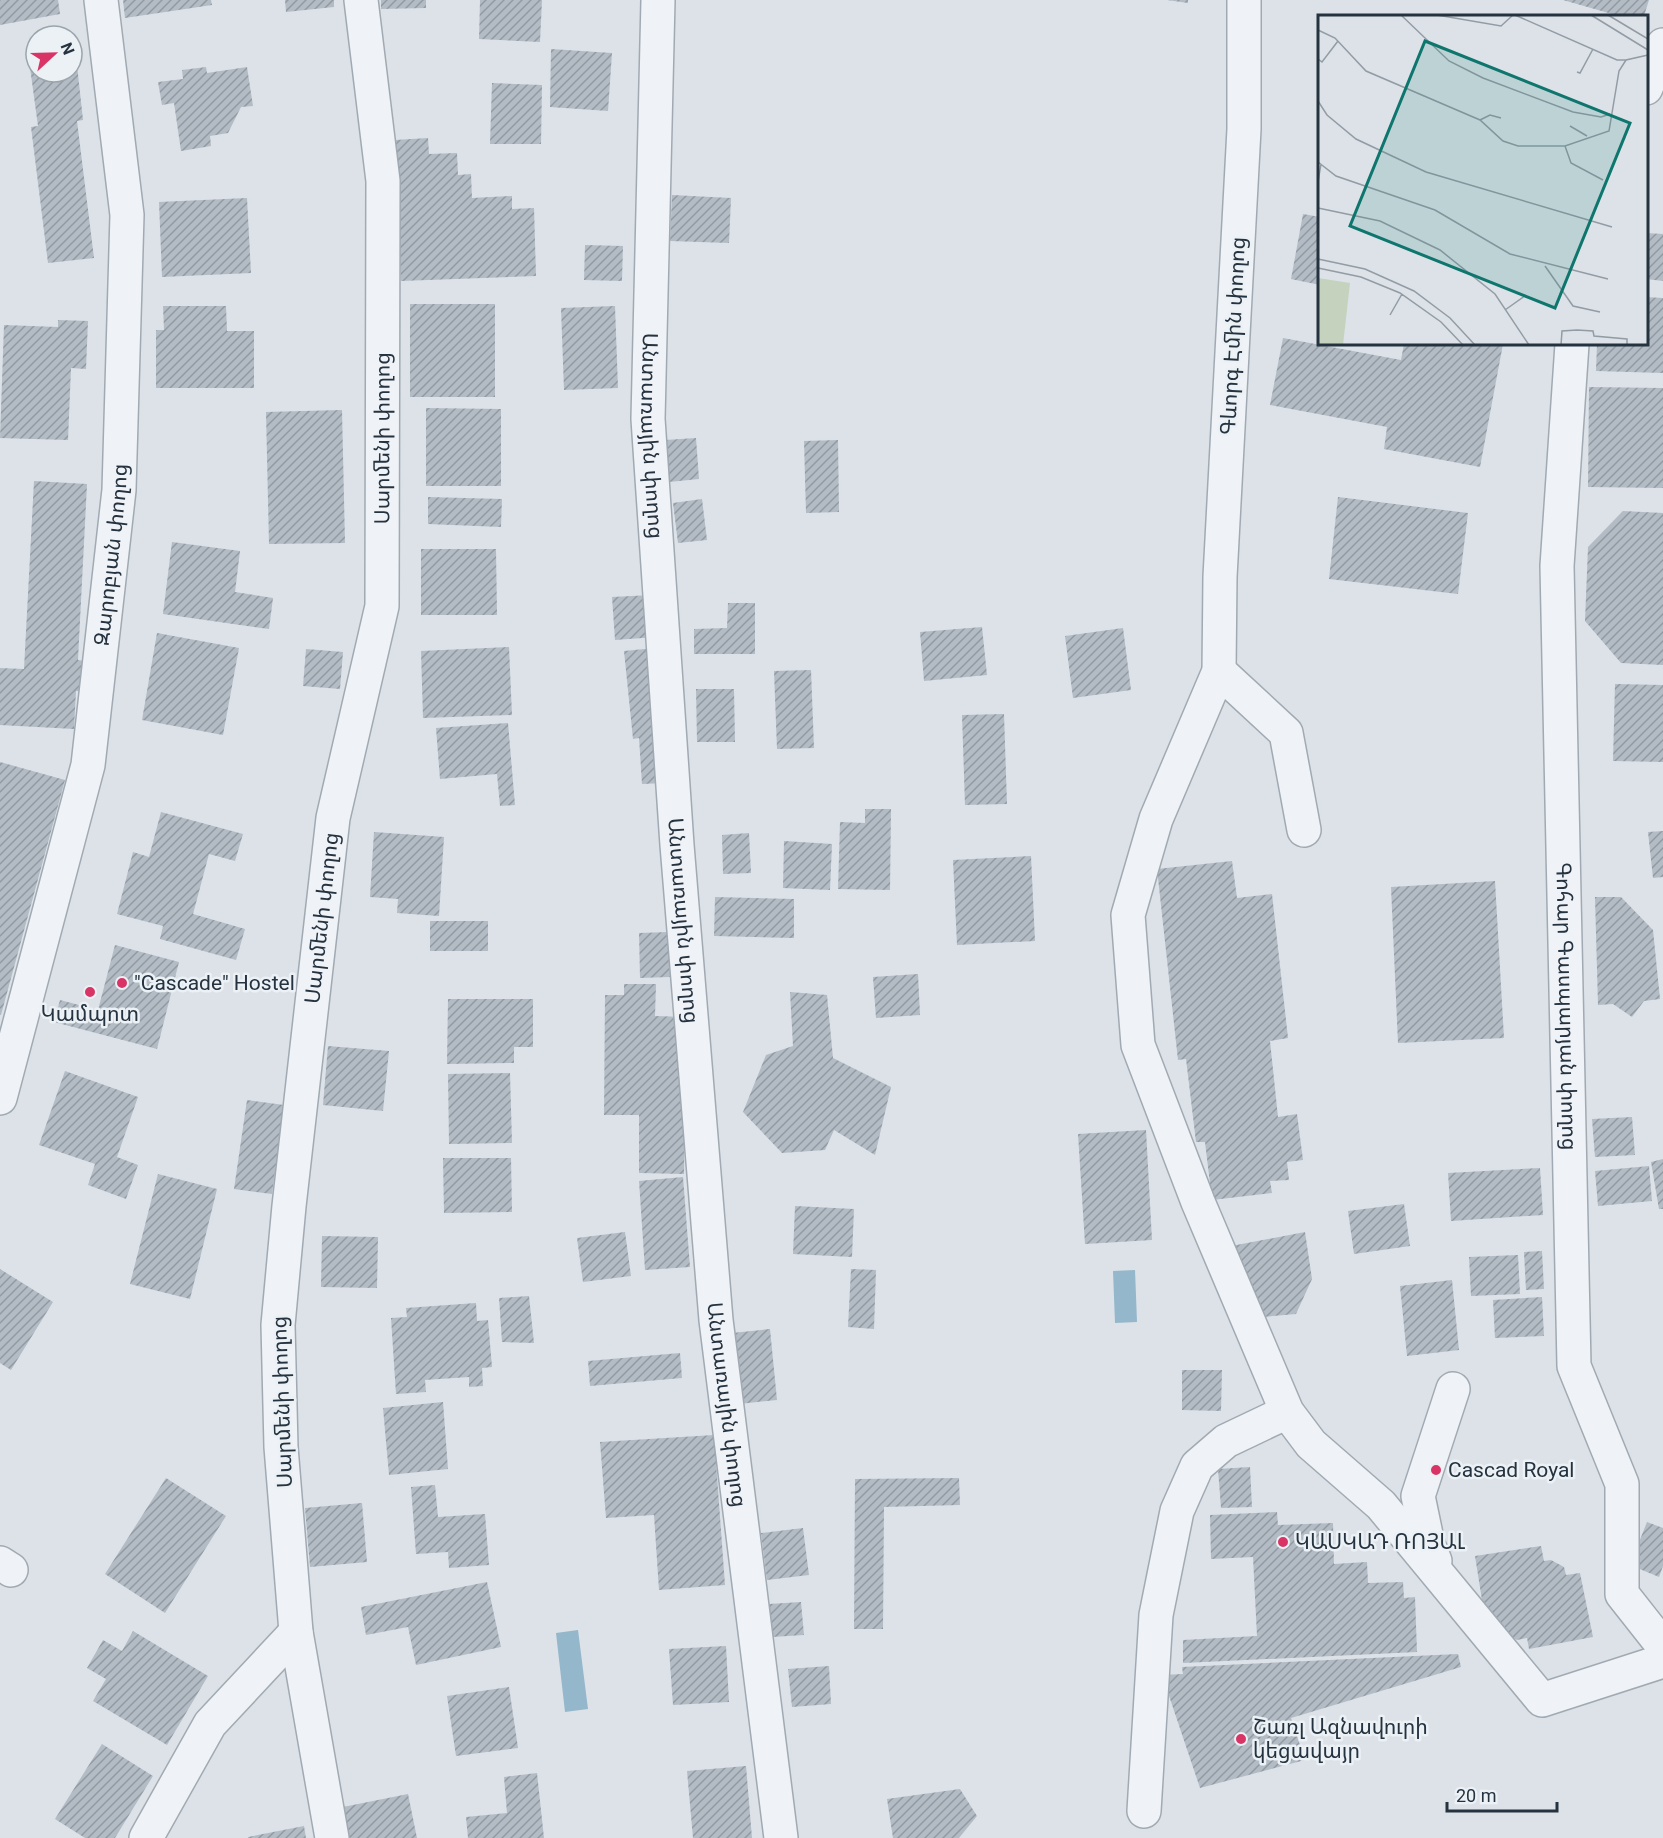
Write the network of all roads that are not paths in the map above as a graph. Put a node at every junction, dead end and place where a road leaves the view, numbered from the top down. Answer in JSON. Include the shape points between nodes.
{"nodes":[{"id":1,"x":101,"y":0,"type":"edge"},
{"id":2,"x":361,"y":0,"type":"edge"},
{"id":3,"x":658,"y":0,"type":"edge"},
{"id":4,"x":1244,"y":0,"type":"edge"},
{"id":5,"x":1663,"y":45,"type":"edge"},
{"id":6,"x":1648,"y":85,"type":"edge"},
{"id":7,"x":1572,"y":345,"type":"edge"},
{"id":8,"x":1219,"y":671,"type":"junction"},
{"id":9,"x":1304,"y":830,"type":"dead end"},
{"id":10,"x":0,"y":1098,"type":"edge"},
{"id":11,"x":1453,"y":1389,"type":"dead end"},
{"id":12,"x":1287,"y":1412,"type":"junction"},
{"id":13,"x":1441,"y":1576,"type":"junction"},
{"id":14,"x":296,"y":1632,"type":"junction"},
{"id":15,"x":1663,"y":1646,"type":"edge"},
{"id":16,"x":1663,"y":1661,"type":"edge"},
{"id":17,"x":1144,"y":1811,"type":"dead end"},
{"id":18,"x":146,"y":1838,"type":"edge"},
{"id":19,"x":332,"y":1838,"type":"edge"},
{"id":20,"x":781,"y":1838,"type":"edge"}],
"edges":[{"from":1,"to":10,"type":"street","name":"Զարոբյան փողոց","via":[[127,215],[119,490],[88,765]]},
{"from":2,"to":14,"type":"street","name":"Սարմենի փողոց","via":[[383,181],[382,606],[333,818],[278,1324],[281,1447]]},
{"from":3,"to":20,"type":"street","name":"Անտառային փողոց","via":[[649,431],[716,1320]]},
{"from":4,"to":8,"type":"street","name":"Գևորգ Էմին փողոց","via":[[1244,129],[1220,577]]},
{"from":5,"to":6,"type":"street"},
{"from":7,"to":15,"type":"street","name":"Գոհար Գասպարյան փողոց","via":[[1557,566],[1574,1366],[1622,1484],[1622,1594]]},
{"from":8,"to":9,"type":"street","via":[[1286,733]]},
{"from":8,"to":12,"type":"street","via":[[1156,819],[1128,915],[1138,1045],[1198,1202]]},
{"from":11,"to":13,"type":"street","via":[[1418,1496],[1428,1544]]},
{"from":12,"to":13,"type":"street","via":[[1311,1444],[1381,1505]]},
{"from":12,"to":17,"type":"street","via":[[1226,1441],[1197,1466],[1177,1511],[1156,1615]]},
{"from":13,"to":16,"type":"street","via":[[1542,1700]]},
{"from":14,"to":18,"type":"street","via":[[210,1724]]},
{"from":14,"to":19,"type":"street","name":"Սարմենի փողոց"}]}
